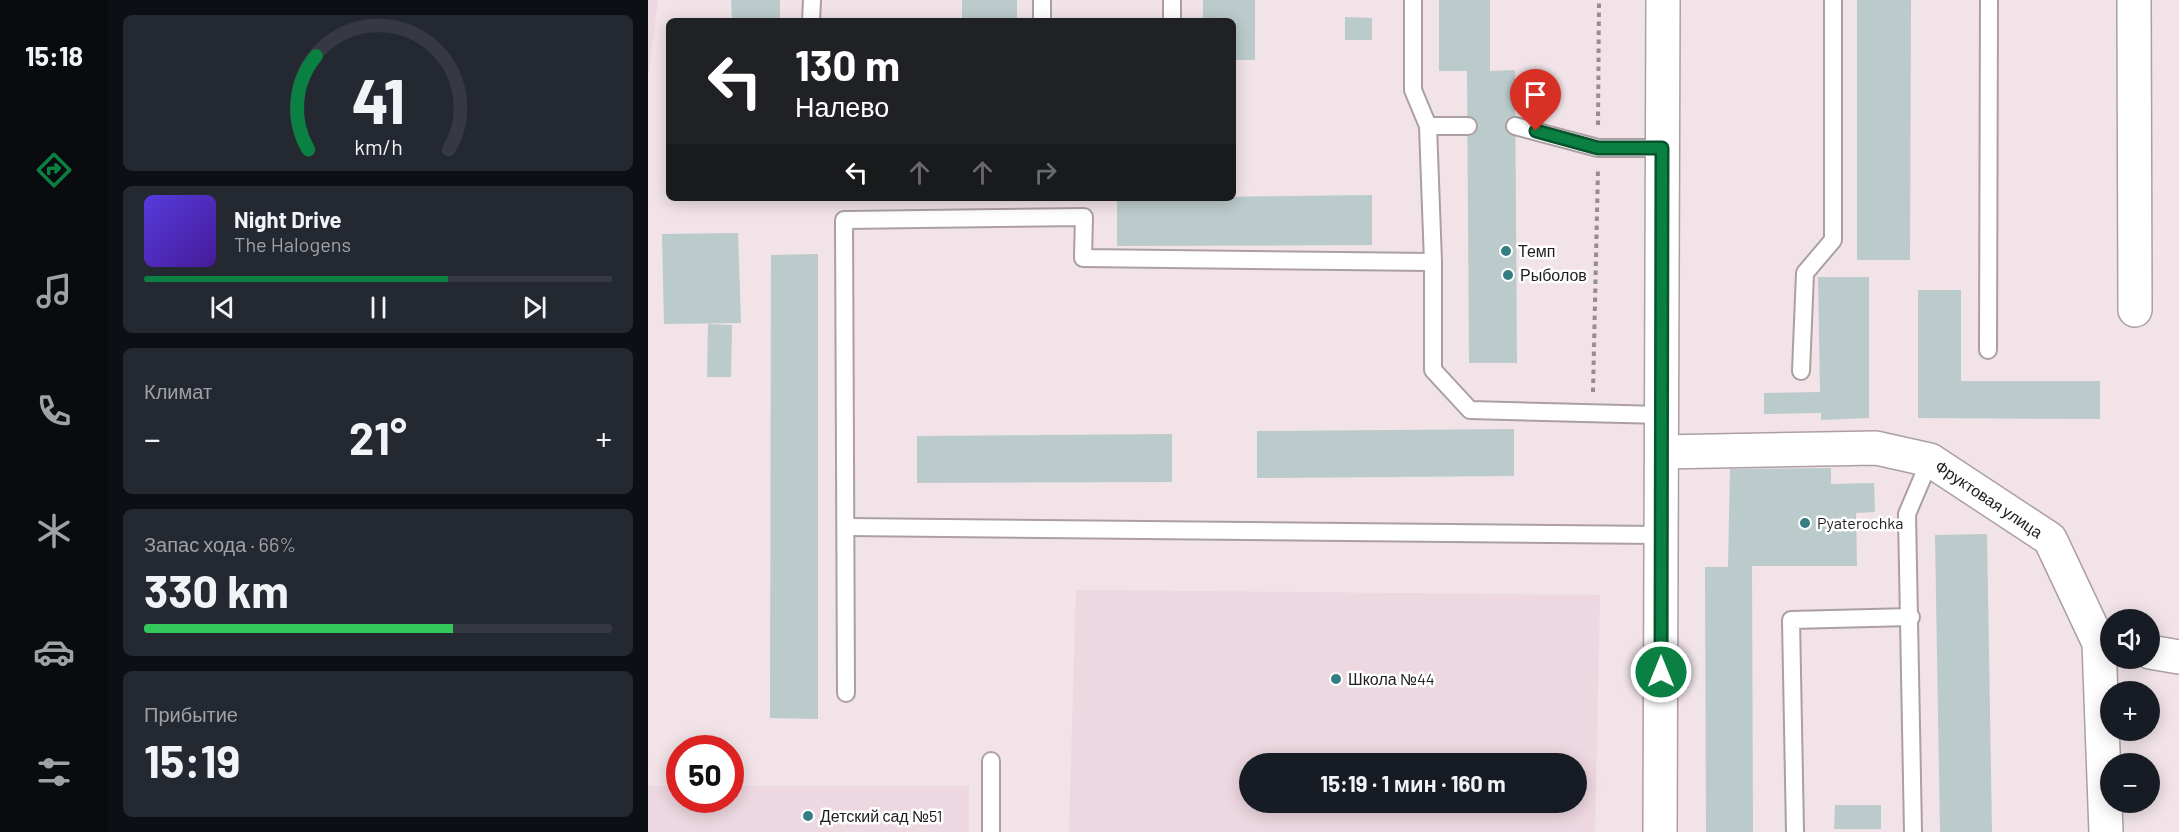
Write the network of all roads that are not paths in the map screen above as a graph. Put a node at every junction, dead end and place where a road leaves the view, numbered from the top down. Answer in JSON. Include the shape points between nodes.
{"nodes":[{"id":1,"x":812,"y":0,"type":"edge"},
{"id":2,"x":1042,"y":0,"type":"edge"},
{"id":3,"x":1172,"y":0,"type":"edge"},
{"id":4,"x":1413,"y":0,"type":"edge"},
{"id":5,"x":1663,"y":0,"type":"edge"},
{"id":6,"x":1833,"y":0,"type":"edge"},
{"id":7,"x":1989,"y":0,"type":"edge"},
{"id":8,"x":2134,"y":0,"type":"edge"},
{"id":9,"x":812,"y":18,"type":"edge"},
{"id":10,"x":1042,"y":18,"type":"edge"},
{"id":11,"x":1172,"y":18,"type":"edge"},
{"id":12,"x":1428,"y":126,"type":"junction"},
{"id":13,"x":1468,"y":126,"type":"dead end"},
{"id":14,"x":1515,"y":126,"type":"dead end"},
{"id":15,"x":1662,"y":148,"type":"junction"},
{"id":16,"x":1433,"y":262,"type":"junction"},
{"id":17,"x":2135,"y":310,"type":"dead end"},
{"id":18,"x":1988,"y":350,"type":"dead end"},
{"id":19,"x":1801,"y":371,"type":"dead end"},
{"id":20,"x":1662,"y":415,"type":"junction"},
{"id":21,"x":1662,"y":452,"type":"junction"},
{"id":22,"x":1930,"y":460,"type":"junction"},
{"id":23,"x":846,"y":527,"type":"junction"},
{"id":24,"x":1661,"y":535,"type":"junction"},
{"id":25,"x":1911,"y":617,"type":"junction"},
{"id":26,"x":2100,"y":634,"type":"edge"},
{"id":27,"x":2160,"y":654,"type":"edge"},
{"id":28,"x":2179,"y":657,"type":"edge"},
{"id":29,"x":2105,"y":669,"type":"edge"},
{"id":30,"x":846,"y":693,"type":"dead end"},
{"id":31,"x":991,"y":761,"type":"dead end"},
{"id":32,"x":990,"y":832,"type":"edge"},
{"id":33,"x":1660,"y":832,"type":"edge"},
{"id":34,"x":1795,"y":832,"type":"edge"},
{"id":35,"x":1913,"y":832,"type":"edge"},
{"id":36,"x":2106,"y":832,"type":"edge"}],
"edges":[{"from":1,"to":9,"type":"lane"},
{"from":2,"to":10,"type":"lane"},
{"from":3,"to":11,"type":"lane"},
{"from":4,"to":12,"type":"lane","via":[[1413,90]]},
{"from":5,"to":15,"type":"street"},
{"from":6,"to":19,"type":"lane","via":[[1833,240],[1805,273]]},
{"from":7,"to":18,"type":"lane"},
{"from":8,"to":17,"type":"street"},
{"from":12,"to":13,"type":"lane"},
{"from":12,"to":16,"type":"lane"},
{"from":14,"to":15,"type":"lane","via":[[1598,148]]},
{"from":15,"to":20,"type":"street"},
{"from":16,"to":20,"type":"lane","via":[[1433,370],[1470,410]]},
{"from":16,"to":23,"type":"lane","via":[[1083,258],[1084,218],[844,220]]},
{"from":20,"to":21,"type":"street"},
{"from":21,"to":22,"type":"street","name":"Фруктовая улица","via":[[1876,448]]},
{"from":21,"to":24,"type":"street"},
{"from":22,"to":25,"type":"lane","via":[[1908,514]]},
{"from":22,"to":26,"type":"street","name":"Фруктовая улица","via":[[2050,539]]},
{"from":23,"to":24,"type":"lane"},
{"from":23,"to":30,"type":"lane"},
{"from":24,"to":33,"type":"street"},
{"from":25,"to":34,"type":"lane","via":[[1791,620]]},
{"from":25,"to":35,"type":"lane"},
{"from":27,"to":28,"type":"street"},
{"from":29,"to":36,"type":"street","name":"Фруктовая улица"},
{"from":31,"to":32,"type":"lane"}]}
